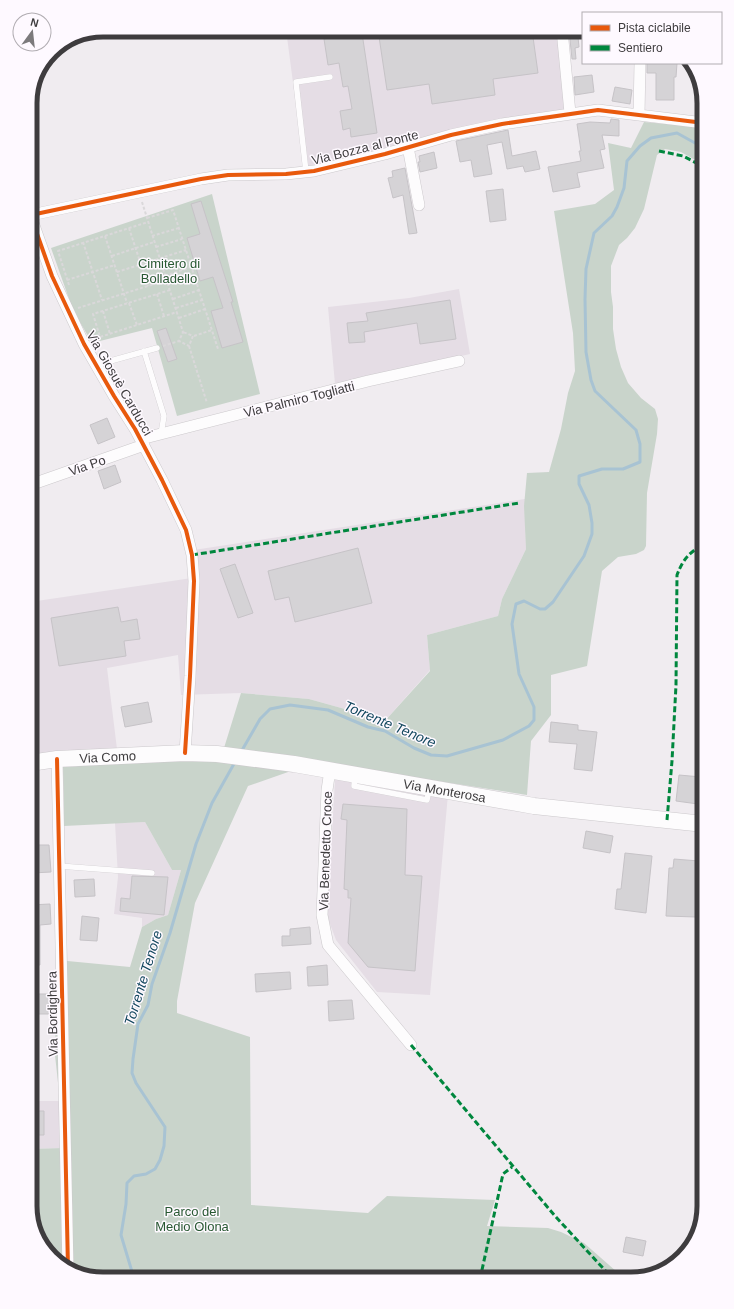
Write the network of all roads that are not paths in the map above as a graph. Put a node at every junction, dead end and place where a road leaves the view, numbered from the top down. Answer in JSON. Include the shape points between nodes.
{"nodes":[{"id":1,"x":563,"y":37,"type":"edge"},
{"id":2,"x":640,"y":64,"type":"edge"},
{"id":3,"x":330,"y":77,"type":"dead end"},
{"id":4,"x":570,"y":113,"type":"junction"},
{"id":5,"x":640,"y":115,"type":"junction"},
{"id":6,"x":697,"y":122,"type":"edge"},
{"id":7,"x":408,"y":147,"type":"junction"},
{"id":8,"x":306,"y":172,"type":"junction"},
{"id":9,"x":419,"y":205,"type":"dead end"},
{"id":10,"x":37,"y":214,"type":"edge"},
{"id":11,"x":37,"y":234,"type":"edge"},
{"id":12,"x":157,"y":348,"type":"road end"},
{"id":13,"x":144,"y":351,"type":"junction"},
{"id":14,"x":459,"y":361,"type":"dead end"},
{"id":15,"x":96,"y":365,"type":"junction"},
{"id":16,"x":161,"y":434,"type":"junction"},
{"id":17,"x":142,"y":442,"type":"junction"},
{"id":18,"x":37,"y":482,"type":"edge"},
{"id":19,"x":185,"y":753,"type":"junction"},
{"id":20,"x":57,"y":759,"type":"junction"},
{"id":21,"x":37,"y":762,"type":"edge"},
{"id":22,"x":330,"y":770,"type":"junction"},
{"id":23,"x":697,"y":823,"type":"edge"},
{"id":24,"x":59,"y":866,"type":"junction"},
{"id":25,"x":152,"y":873,"type":"dead end"},
{"id":26,"x":411,"y":1044,"type":"dead end"},
{"id":27,"x":68,"y":1261,"type":"edge"}],
"edges":[{"from":1,"to":4,"type":"street"},
{"from":2,"to":5,"type":"street"},
{"from":3,"to":8,"type":"lane","via":[[296,82]]},
{"from":4,"to":5,"type":"street","name":"Via Bozza al Ponte","via":[[598,110]]},
{"from":4,"to":7,"type":"street","name":"Via Bozza al Ponte","via":[[502,124]]},
{"from":5,"to":6,"type":"street","name":"Via Bozza al Ponte"},
{"from":7,"to":8,"type":"street","name":"Via Bozza al Ponte"},
{"from":7,"to":9,"type":"street"},
{"from":8,"to":10,"type":"street","name":"Via Bozza al Ponte","via":[[228,175],[201,179]]},
{"from":11,"to":15,"type":"street","name":"Via Giosuè Carducci","via":[[52,276]]},
{"from":12,"to":13,"type":"lane"},
{"from":13,"to":15,"type":"lane"},
{"from":13,"to":16,"type":"lane","via":[[164,416]]},
{"from":14,"to":16,"type":"street","name":"Via Palmiro Togliatti","via":[[368,381]]},
{"from":15,"to":17,"type":"street","name":"Via Giosuè Carducci"},
{"from":16,"to":17,"type":"street","name":"Via Palmiro Togliatti"},
{"from":17,"to":18,"type":"street","name":"Via Po"},
{"from":17,"to":19,"type":"street","name":"Via Giosuè Carducci","via":[[186,530],[192,555],[194,581]]},
{"from":19,"to":20,"type":"main road","name":"Via Como"},
{"from":19,"to":22,"type":"main road","name":"Via Monterosa","via":[[217,754]]},
{"from":20,"to":21,"type":"main road","name":"Via Como"},
{"from":20,"to":24,"type":"street","name":"Via Bordighera"},
{"from":22,"to":23,"type":"main road","name":"Via Monterosa","via":[[534,806]]},
{"from":22,"to":26,"type":"street","name":"Via Benedetto Croce","via":[[322,915],[328,945]]},
{"from":24,"to":25,"type":"lane"},
{"from":24,"to":27,"type":"street","name":"Via Bordighera"}]}
